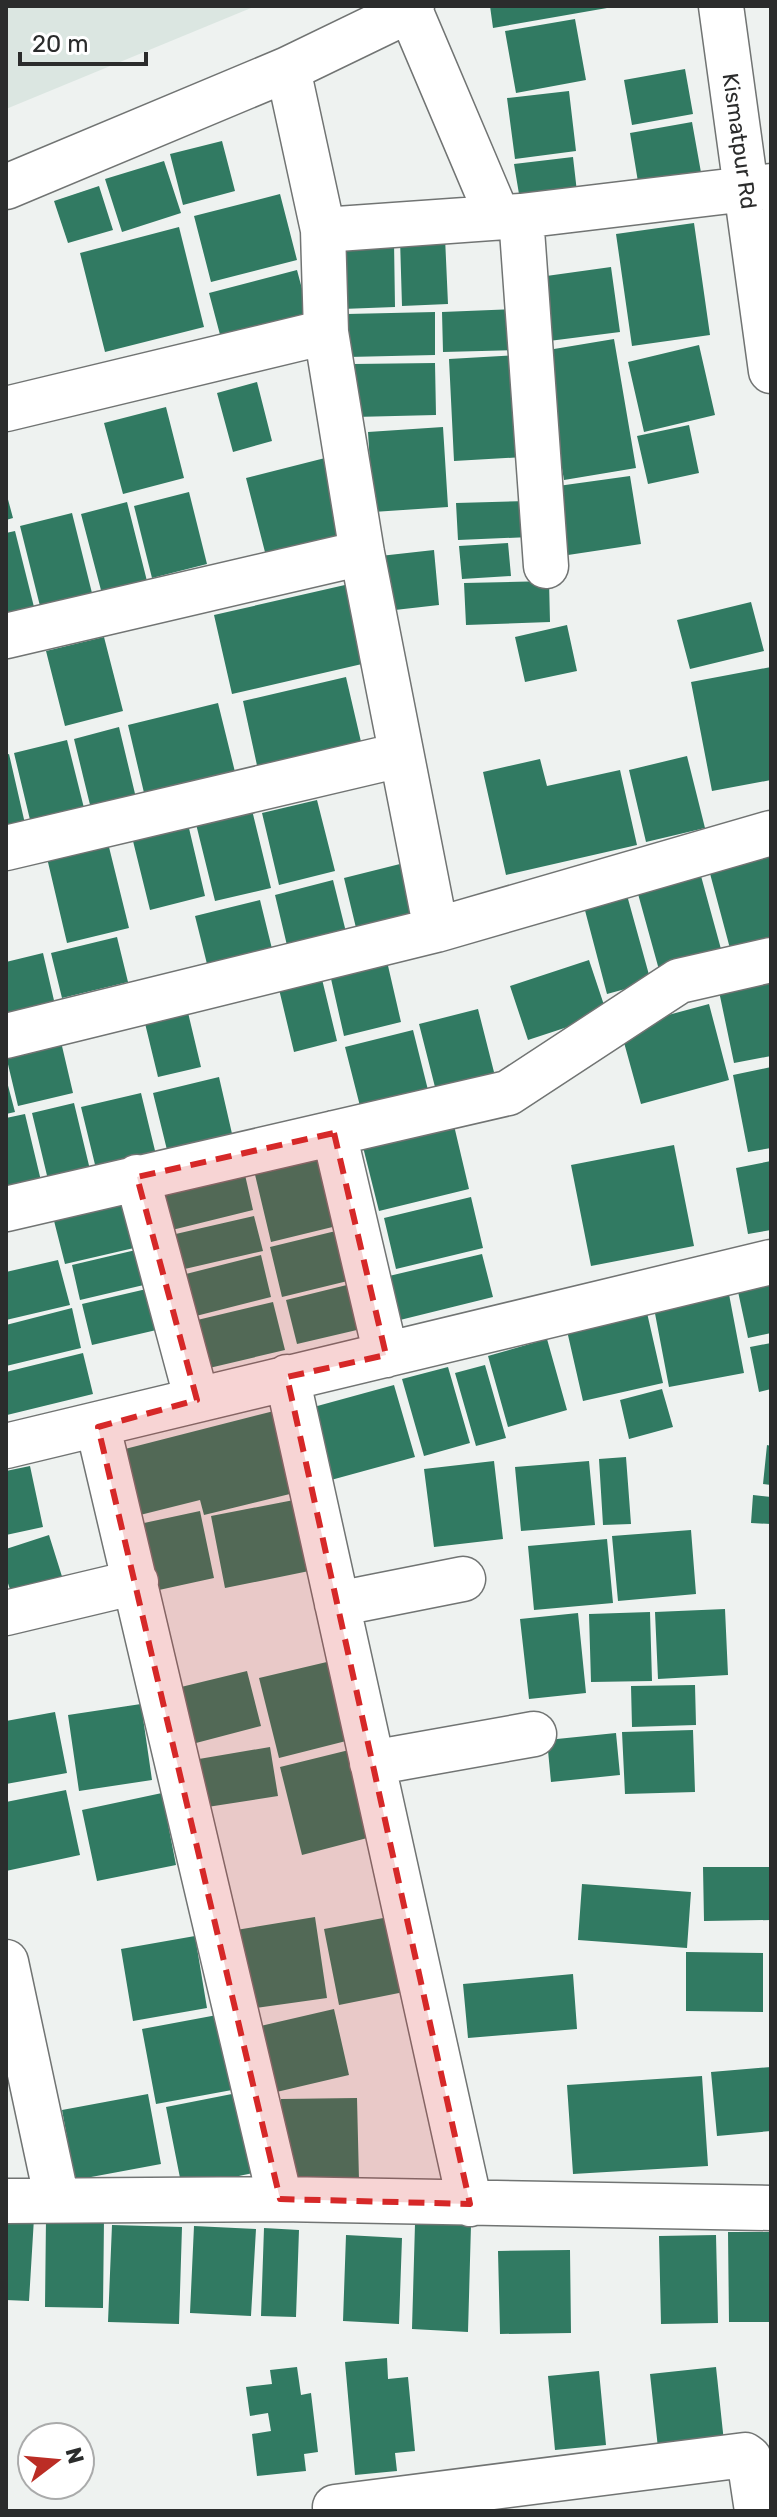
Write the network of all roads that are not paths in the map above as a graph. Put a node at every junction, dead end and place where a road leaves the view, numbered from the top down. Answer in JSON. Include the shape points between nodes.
{"nodes":[{"id":1,"x":721,"y":6,"type":"edge"},
{"id":2,"x":411,"y":8,"type":"edge"},
{"id":3,"x":288,"y":69,"type":"junction"},
{"id":4,"x":6,"y":187,"type":"edge"},
{"id":5,"x":758,"y":188,"type":"edge"},
{"id":6,"x":509,"y":216,"type":"junction"},
{"id":7,"x":323,"y":230,"type":"junction"},
{"id":8,"x":326,"y":332,"type":"junction"},
{"id":9,"x":771,"y":371,"type":"edge"},
{"id":10,"x":6,"y":409,"type":"edge"},
{"id":11,"x":362,"y":553,"type":"junction"},
{"id":12,"x":546,"y":566,"type":"dead end"},
{"id":13,"x":6,"y":636,"type":"edge"},
{"id":14,"x":400,"y":755,"type":"junction"},
{"id":15,"x":771,"y":833,"type":"edge"},
{"id":16,"x":6,"y":848,"type":"edge"},
{"id":17,"x":436,"y":930,"type":"junction"},
{"id":18,"x":771,"y":960,"type":"edge"},
{"id":19,"x":6,"y":1036,"type":"edge"},
{"id":20,"x":334,"y":1133,"type":"junction"},
{"id":21,"x":137,"y":1177,"type":"junction"},
{"id":22,"x":6,"y":1209,"type":"edge"},
{"id":23,"x":771,"y":1262,"type":"edge"},
{"id":24,"x":386,"y":1355,"type":"junction"},
{"id":25,"x":287,"y":1377,"type":"junction"},
{"id":26,"x":197,"y":1400,"type":"junction"},
{"id":27,"x":98,"y":1427,"type":"junction"},
{"id":28,"x":6,"y":1446,"type":"edge"},
{"id":29,"x":463,"y":1579,"type":"dead end"},
{"id":30,"x":136,"y":1582,"type":"junction"},
{"id":31,"x":337,"y":1604,"type":"junction"},
{"id":32,"x":6,"y":1613,"type":"edge"},
{"id":33,"x":534,"y":1734,"type":"dead end"},
{"id":34,"x":372,"y":1763,"type":"junction"},
{"id":35,"x":6,"y":1962,"type":"edge"},
{"id":36,"x":280,"y":2199,"type":"junction"},
{"id":37,"x":57,"y":2200,"type":"junction"},
{"id":38,"x":6,"y":2201,"type":"edge"},
{"id":39,"x":470,"y":2204,"type":"junction"},
{"id":40,"x":771,"y":2208,"type":"edge"},
{"id":41,"x":335,"y":2507,"type":"dead end"},
{"id":42,"x":757,"y":2511,"type":"edge"}],
"edges":[{"from":1,"to":5,"type":"street","name":"Kismatpur Rd"},
{"from":2,"to":3,"type":"street"},
{"from":2,"to":6,"type":"street"},
{"from":3,"to":4,"type":"street"},
{"from":3,"to":7,"type":"street"},
{"from":5,"to":6,"type":"street"},
{"from":5,"to":9,"type":"street","name":"Kismatpur Rd"},
{"from":6,"to":7,"type":"street"},
{"from":6,"to":12,"type":"street"},
{"from":7,"to":8,"type":"street"},
{"from":8,"to":10,"type":"street"},
{"from":8,"to":11,"type":"street"},
{"from":11,"to":13,"type":"street"},
{"from":11,"to":14,"type":"street"},
{"from":14,"to":16,"type":"street"},
{"from":14,"to":17,"type":"street"},
{"from":15,"to":17,"type":"street"},
{"from":17,"to":19,"type":"street"},
{"from":18,"to":20,"type":"street","via":[[679,981],[508,1093]]},
{"from":20,"to":21,"type":"street"},
{"from":20,"to":24,"type":"street"},
{"from":21,"to":22,"type":"street"},
{"from":21,"to":26,"type":"street"},
{"from":23,"to":24,"type":"street"},
{"from":24,"to":25,"type":"street"},
{"from":25,"to":26,"type":"street"},
{"from":25,"to":31,"type":"street"},
{"from":26,"to":27,"type":"street"},
{"from":27,"to":28,"type":"street"},
{"from":27,"to":30,"type":"street"},
{"from":29,"to":31,"type":"street"},
{"from":30,"to":32,"type":"street"},
{"from":30,"to":36,"type":"street"},
{"from":31,"to":34,"type":"street"},
{"from":33,"to":34,"type":"street"},
{"from":34,"to":39,"type":"street"},
{"from":35,"to":37,"type":"street"},
{"from":36,"to":37,"type":"street"},
{"from":36,"to":39,"type":"street"},
{"from":37,"to":38,"type":"street"},
{"from":39,"to":40,"type":"street"},
{"from":41,"to":42,"type":"street","via":[[745,2455]]}]}
